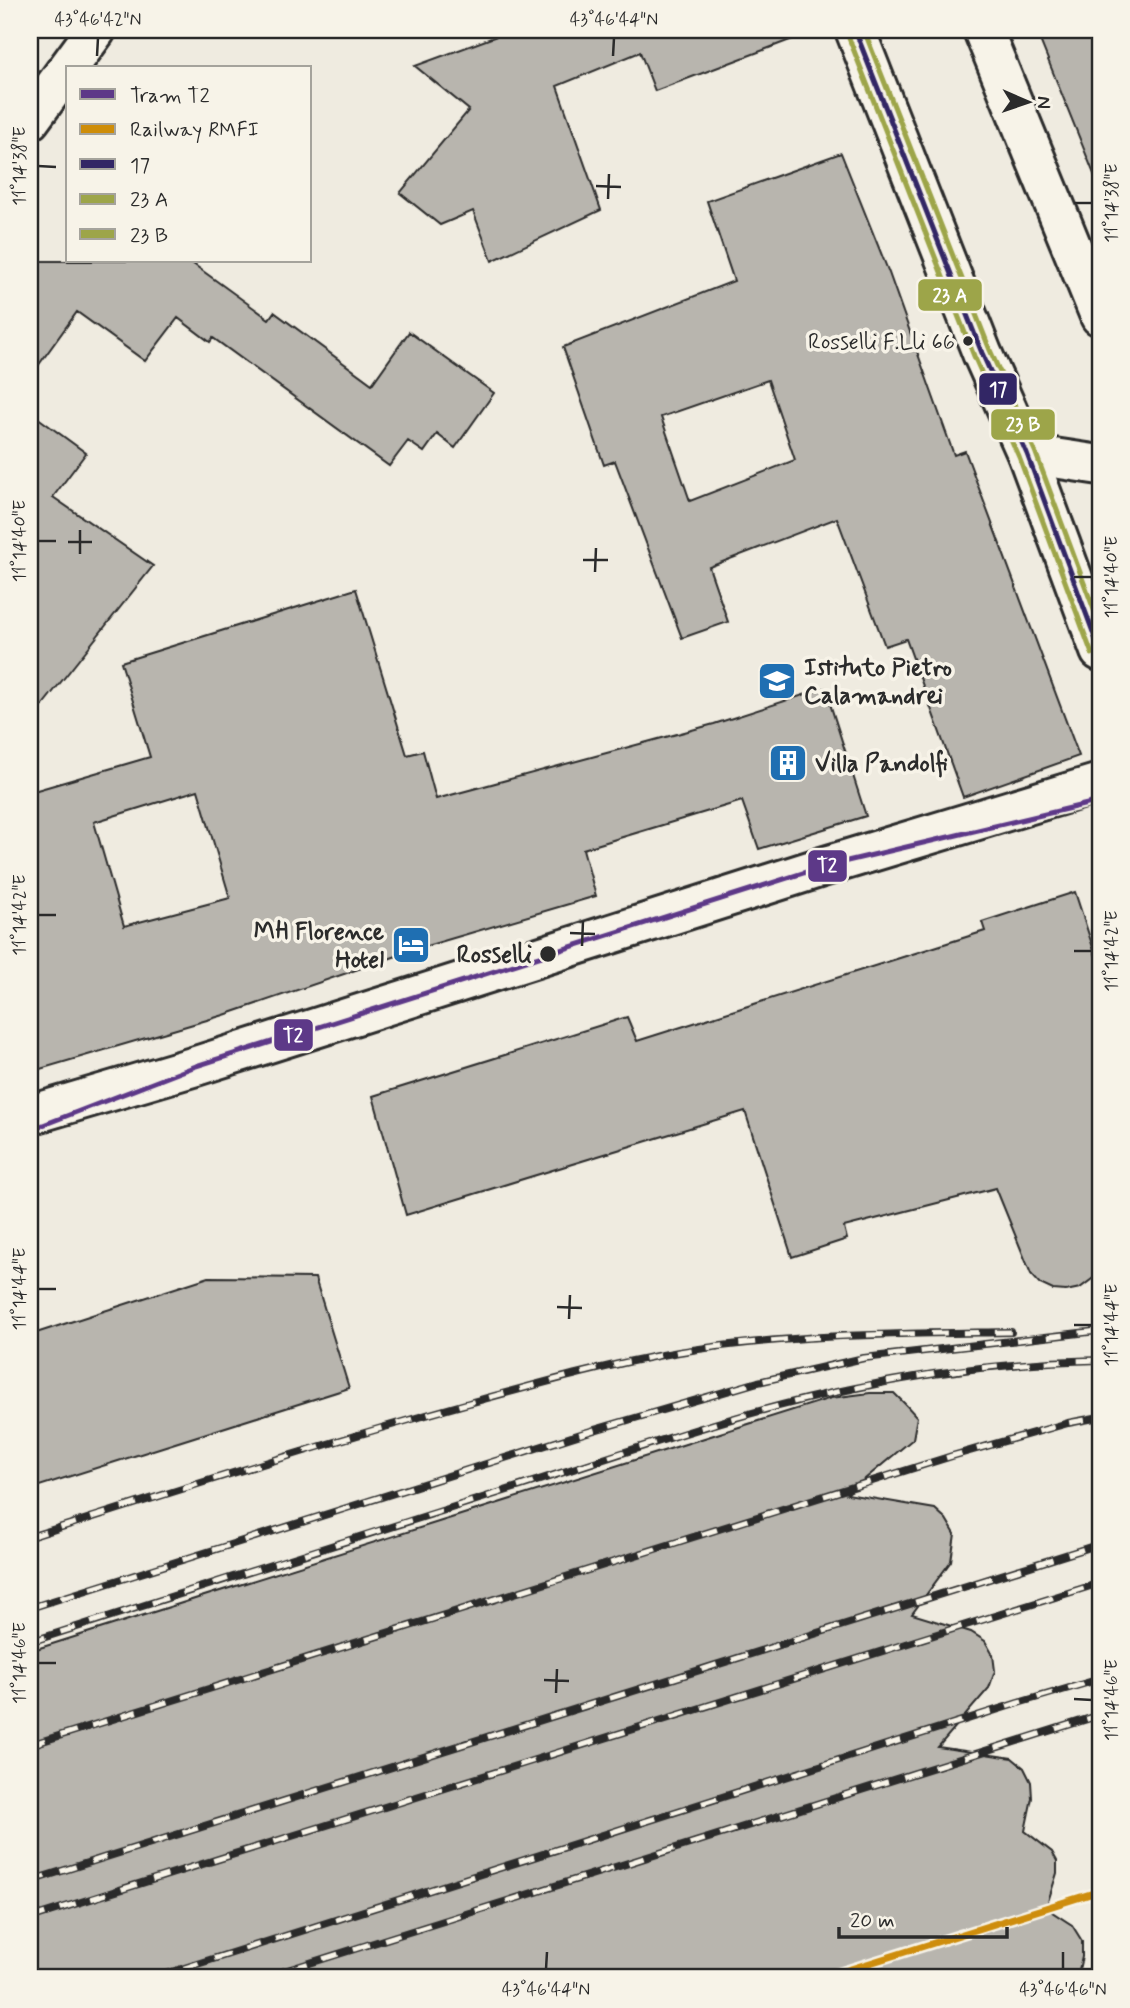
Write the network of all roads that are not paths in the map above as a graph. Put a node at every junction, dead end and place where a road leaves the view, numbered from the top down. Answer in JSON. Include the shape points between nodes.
{"nodes":[{"id":1,"x":96,"y":30,"type":"edge"},
{"id":2,"x":855,"y":30,"type":"edge"},
{"id":3,"x":983,"y":30,"type":"edge"},
{"id":4,"x":70,"y":66,"type":"edge"},
{"id":5,"x":66,"y":71,"type":"edge"},
{"id":6,"x":30,"y":120,"type":"edge"},
{"id":7,"x":1100,"y":316,"type":"edge"},
{"id":8,"x":1027,"y":454,"type":"junction"},
{"id":9,"x":1100,"y":465,"type":"edge"},
{"id":10,"x":1100,"y":651,"type":"edge"},
{"id":11,"x":1100,"y":783,"type":"edge"},
{"id":12,"x":30,"y":1115,"type":"edge"}],
"edges":[{"from":1,"to":4,"type":"street"},
{"from":2,"to":8,"type":"street","via":[[982,353]]},
{"from":3,"to":7,"type":"street"},
{"from":5,"to":6,"type":"street"},
{"from":8,"to":9,"type":"street"},
{"from":8,"to":10,"type":"street"},
{"from":11,"to":12,"type":"street"}]}
